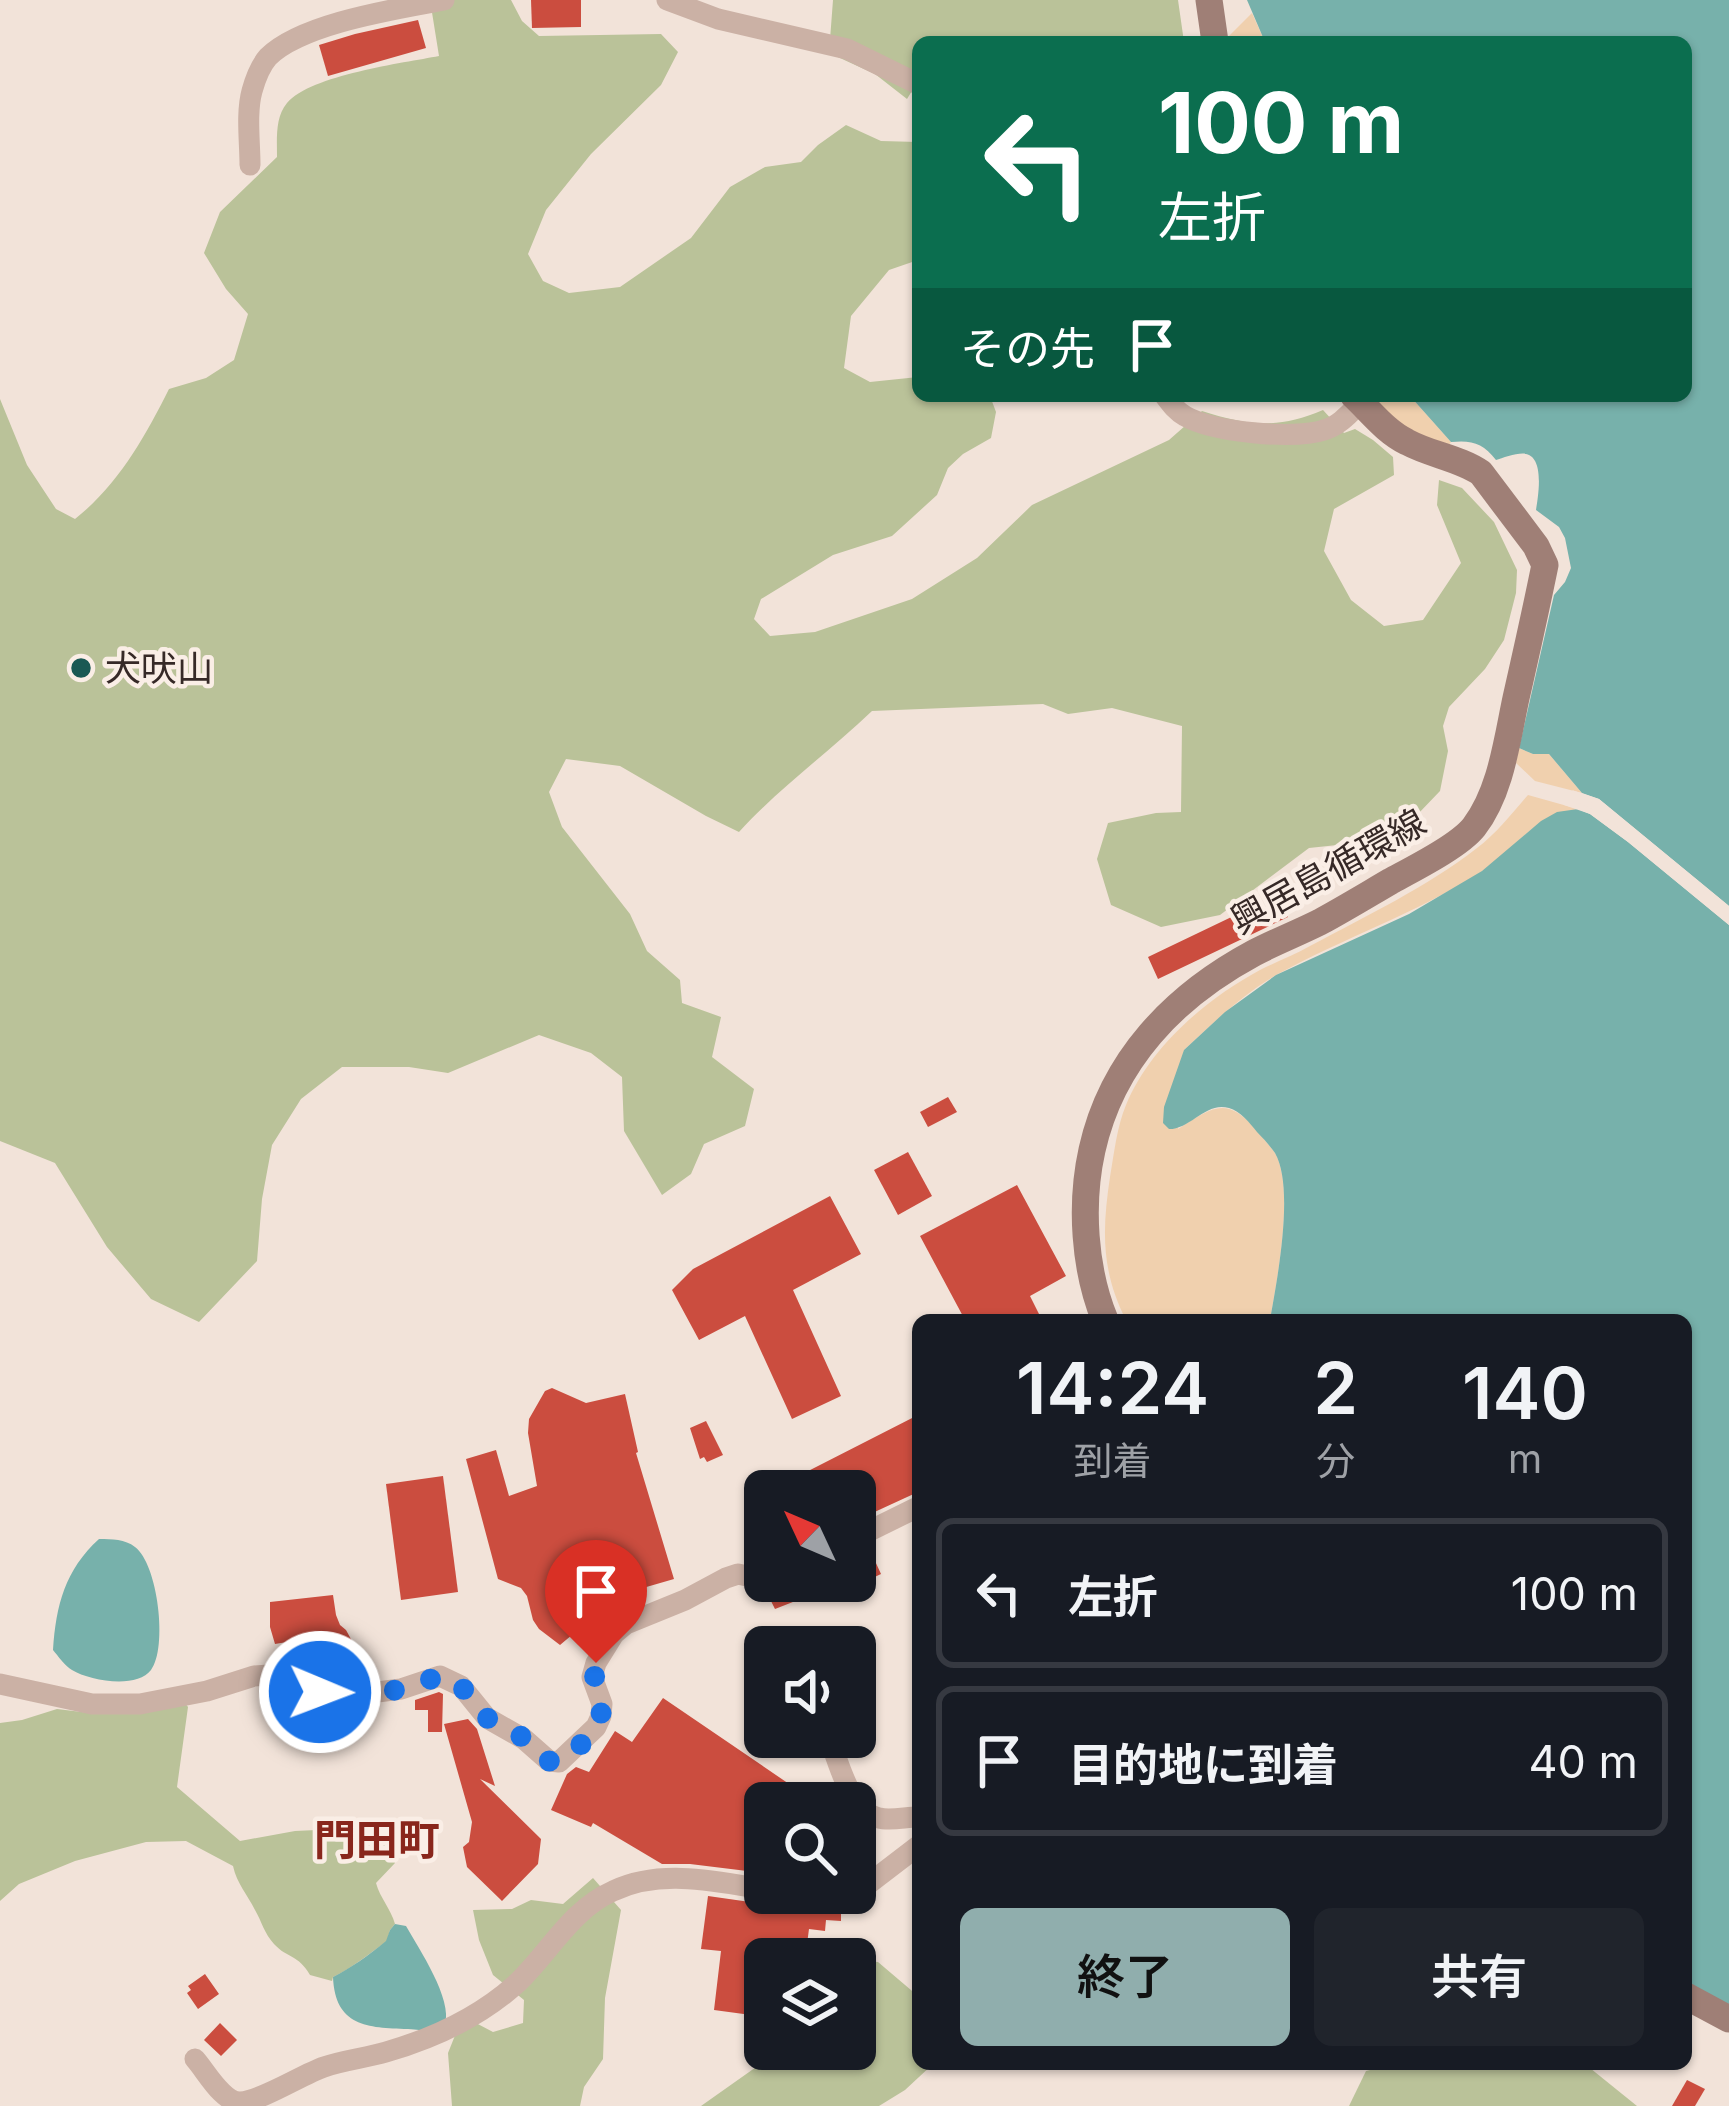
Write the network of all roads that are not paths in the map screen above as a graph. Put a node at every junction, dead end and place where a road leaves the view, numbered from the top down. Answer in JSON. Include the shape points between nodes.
{"nodes":[{"id":1,"x":444,"y":0,"type":"edge"},
{"id":2,"x":668,"y":0,"type":"edge"},
{"id":3,"x":1209,"y":0,"type":"edge"},
{"id":4,"x":1214,"y":36,"type":"edge"},
{"id":5,"x":912,"y":81,"type":"edge"},
{"id":6,"x":250,"y":165,"type":"dead end"},
{"id":7,"x":1170,"y":402,"type":"edge"},
{"id":8,"x":1356,"y":402,"type":"edge"},
{"id":9,"x":1361,"y":402,"type":"edge"},
{"id":10,"x":1103,"y":1314,"type":"edge"},
{"id":11,"x":912,"y":1510,"type":"edge"},
{"id":12,"x":876,"y":1528,"type":"edge"},
{"id":13,"x":744,"y":1575,"type":"edge"},
{"id":14,"x":0,"y":1684,"type":"edge"},
{"id":15,"x":836,"y":1758,"type":"edge"},
{"id":16,"x":912,"y":1817,"type":"edge"},
{"id":17,"x":912,"y":1851,"type":"edge"},
{"id":18,"x":876,"y":1878,"type":"edge"},
{"id":19,"x":744,"y":1886,"type":"edge"},
{"id":20,"x":1692,"y":1999,"type":"edge"},
{"id":21,"x":1729,"y":2019,"type":"edge"},
{"id":22,"x":196,"y":2059,"type":"dead end"}],
"edges":[{"from":1,"to":6,"type":"street","via":[[361,16],[268,58],[250,95]]},
{"from":2,"to":5,"type":"street","via":[[847,49]]},
{"from":3,"to":4,"type":"main road"},
{"from":7,"to":8,"type":"street","via":[[1198,423],[1302,434],[1343,420]]},
{"from":9,"to":10,"type":"main road","name":"興居島循環線","via":[[1407,442],[1481,473],[1546,565],[1502,761],[1472,830],[1215,976],[1135,1051],[1106,1106],[1087,1179],[1087,1239]]},
{"from":11,"to":12,"type":"street"},
{"from":13,"to":14,"type":"street","via":[[614,1634],[592,1677],[602,1716],[559,1762],[487,1718],[461,1686],[440,1676],[338,1697],[254,1676],[140,1703],[92,1704]]},
{"from":15,"to":16,"type":"street","via":[[862,1810]]},
{"from":17,"to":18,"type":"street"},
{"from":19,"to":22,"type":"street","via":[[669,1876],[607,1893],[482,2009],[427,2039],[320,2068],[255,2098],[227,2098]]},
{"from":20,"to":21,"type":"main road"}]}
